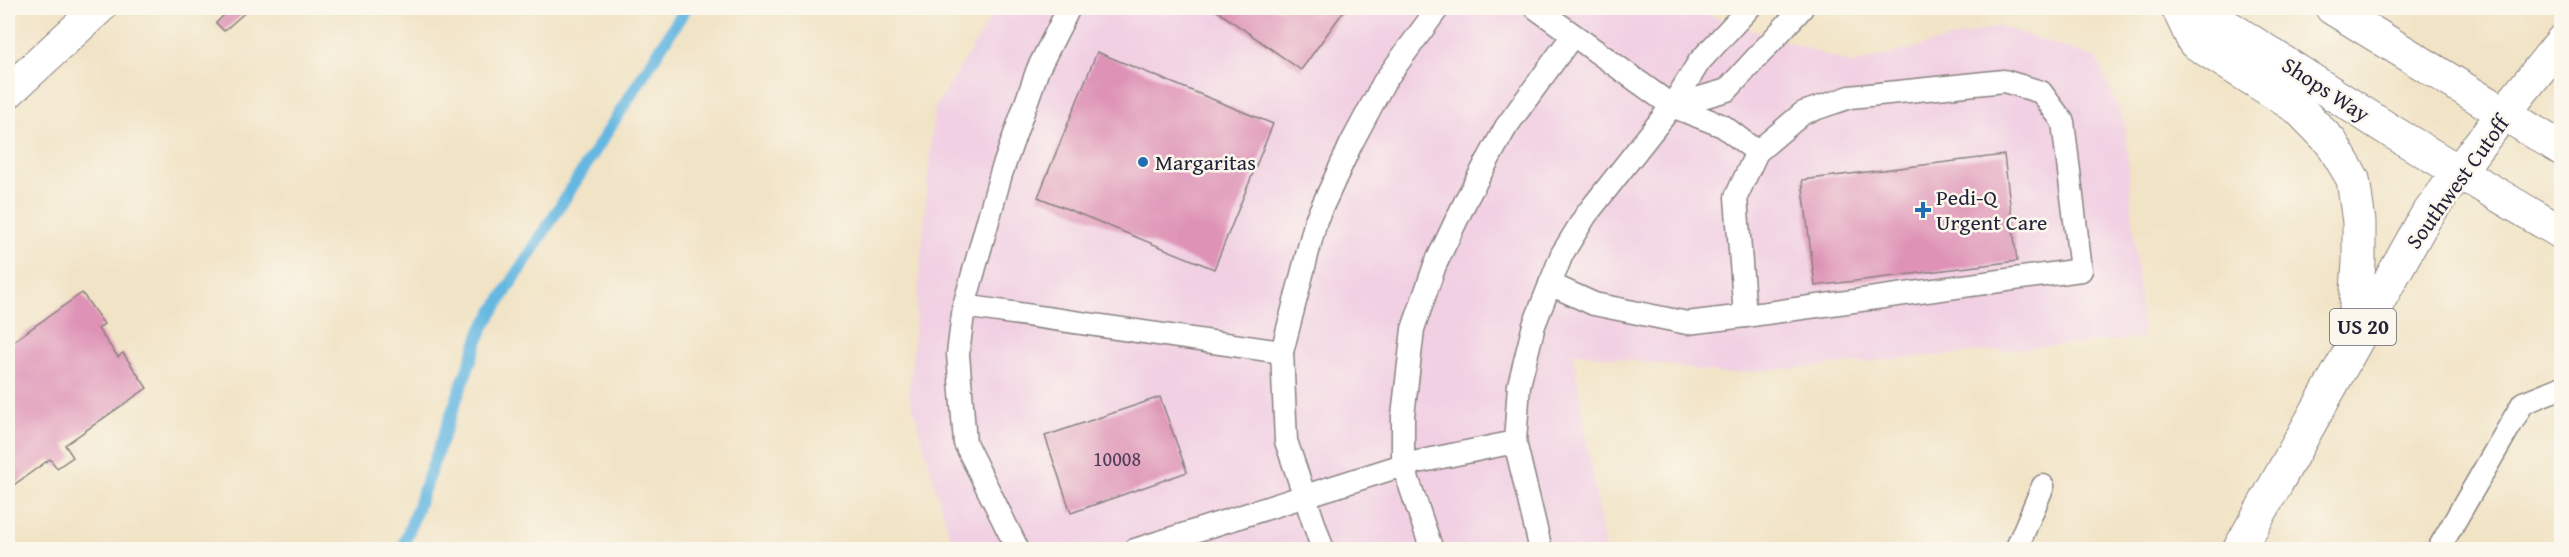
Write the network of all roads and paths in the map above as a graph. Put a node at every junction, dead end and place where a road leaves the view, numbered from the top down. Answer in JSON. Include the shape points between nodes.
{"nodes":[{"id":1,"x":99,"y":8,"type":"edge"},
{"id":2,"x":1069,"y":8,"type":"edge"},
{"id":3,"x":1438,"y":8,"type":"edge"},
{"id":4,"x":1536,"y":8,"type":"edge"},
{"id":5,"x":1749,"y":8,"type":"edge"},
{"id":6,"x":1802,"y":8,"type":"edge"},
{"id":7,"x":2178,"y":8,"type":"edge"},
{"id":8,"x":2192,"y":8,"type":"edge"},
{"id":9,"x":2332,"y":8,"type":"edge"},
{"id":10,"x":1573,"y":34,"type":"junction"},
{"id":11,"x":2562,"y":41,"type":"edge"},
{"id":12,"x":8,"y":92,"type":"edge"},
{"id":13,"x":1672,"y":106,"type":"junction"},
{"id":14,"x":2504,"y":115,"type":"junction"},
{"id":15,"x":2562,"y":149,"type":"edge"},
{"id":16,"x":1756,"y":152,"type":"junction"},
{"id":17,"x":2459,"y":170,"type":"junction"},
{"id":18,"x":2562,"y":233,"type":"edge"},
{"id":19,"x":1550,"y":284,"type":"junction"},
{"id":20,"x":964,"y":306,"type":"junction"},
{"id":21,"x":1745,"y":316,"type":"junction"},
{"id":22,"x":2353,"y":346,"type":"junction"},
{"id":23,"x":1282,"y":352,"type":"junction"},
{"id":24,"x":2562,"y":387,"type":"edge"},
{"id":25,"x":1515,"y":442,"type":"junction"},
{"id":26,"x":1402,"y":465,"type":"junction"},
{"id":27,"x":2043,"y":486,"type":"dead end"},
{"id":28,"x":1303,"y":495,"type":"junction"},
{"id":29,"x":1186,"y":542,"type":"edge"},
{"id":30,"x":1018,"y":549,"type":"edge"},
{"id":31,"x":1135,"y":549,"type":"edge"},
{"id":32,"x":1323,"y":549,"type":"edge"},
{"id":33,"x":1432,"y":549,"type":"edge"},
{"id":34,"x":1541,"y":549,"type":"edge"},
{"id":35,"x":2016,"y":549,"type":"edge"},
{"id":36,"x":2239,"y":549,"type":"edge"},
{"id":37,"x":2438,"y":549,"type":"edge"}],
"edges":[{"from":1,"to":12,"type":"main road"},
{"from":2,"to":20,"type":"lane","via":[[1038,69],[1008,153]]},
{"from":3,"to":23,"type":"lane","via":[[1384,82],[1316,220]]},
{"from":4,"to":10,"type":"lane"},
{"from":5,"to":13,"type":"lane","via":[[1699,62]]},
{"from":6,"to":13,"type":"lane","via":[[1726,90]]},
{"from":7,"to":22,"type":"main road","via":[[2194,42],[2298,108],[2331,142],[2353,179],[2359,222]]},
{"from":8,"to":17,"type":"main road","name":"Shops Way"},
{"from":9,"to":14,"type":"main road"},
{"from":10,"to":13,"type":"lane"},
{"from":10,"to":26,"type":"lane","via":[[1506,128],[1435,265],[1413,329]]},
{"from":11,"to":14,"type":"main road","name":"Southwest Cutoff","number":"US 20"},
{"from":13,"to":16,"type":"lane","via":[[1723,126]]},
{"from":13,"to":19,"type":"lane","via":[[1586,215],[1562,254]]},
{"from":14,"to":15,"type":"main road"},
{"from":14,"to":17,"type":"main road","name":"Southwest Cutoff","number":"US 20"},
{"from":16,"to":21,"type":"lane","via":[[1736,197]]},
{"from":16,"to":21,"type":"lane","via":[[1803,113],[1850,97],[2004,81],[2041,92],[2063,122],[2080,270]]},
{"from":17,"to":18,"type":"main road","name":"Shops Way"},
{"from":17,"to":22,"type":"main road","name":"Southwest Cutoff","number":"US 20","via":[[2425,218]]},
{"from":19,"to":21,"type":"lane","via":[[1594,304],[1687,323]]},
{"from":19,"to":25,"type":"lane","via":[[1519,385]]},
{"from":20,"to":23,"type":"lane"},
{"from":20,"to":30,"type":"lane","via":[[958,354],[965,443]]},
{"from":22,"to":36,"type":"main road","name":"Southwest Cutoff","number":"US 20"},
{"from":23,"to":28,"type":"lane","via":[[1286,441]]},
{"from":24,"to":37,"type":"lane","via":[[2523,403]]},
{"from":25,"to":26,"type":"lane"},
{"from":25,"to":34,"type":"lane"},
{"from":26,"to":28,"type":"lane"},
{"from":26,"to":33,"type":"lane"},
{"from":27,"to":35,"type":"lane"},
{"from":28,"to":29,"type":"lane"},
{"from":28,"to":32,"type":"lane"},
{"from":29,"to":31,"type":"lane"}]}
